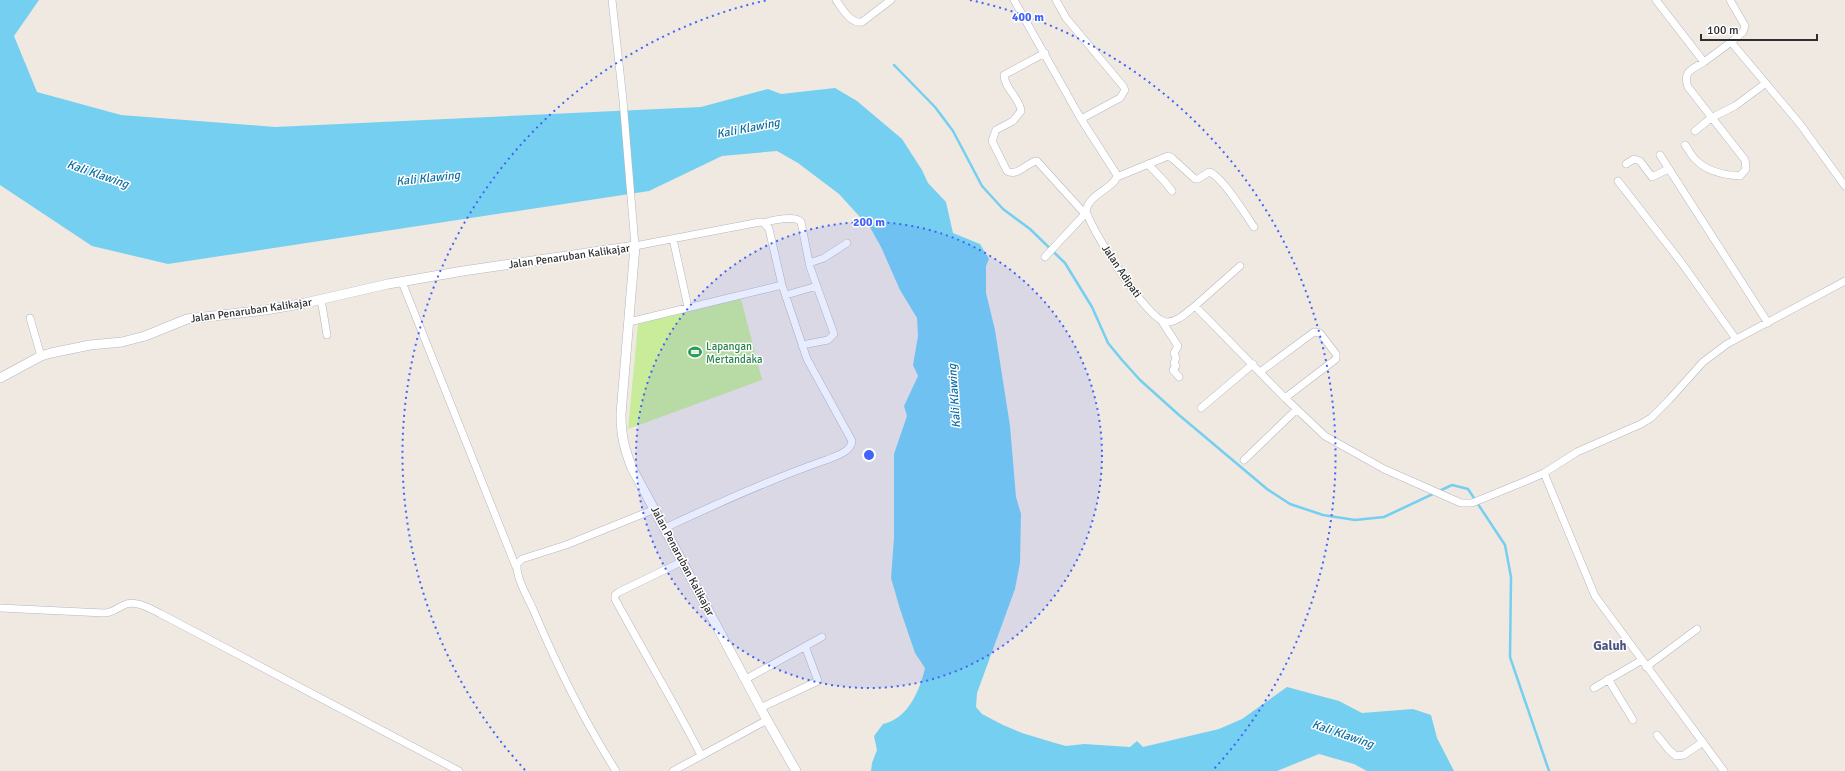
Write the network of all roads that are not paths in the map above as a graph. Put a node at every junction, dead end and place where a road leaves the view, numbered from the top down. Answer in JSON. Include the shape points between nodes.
{"nodes":[{"id":1,"x":612,"y":0,"type":"edge"},
{"id":2,"x":836,"y":0,"type":"edge"},
{"id":3,"x":891,"y":0,"type":"edge"},
{"id":4,"x":1014,"y":0,"type":"edge"},
{"id":5,"x":1056,"y":0,"type":"edge"},
{"id":6,"x":1656,"y":0,"type":"edge"},
{"id":7,"x":1730,"y":0,"type":"edge"},
{"id":8,"x":1731,"y":42,"type":"junction"},
{"id":9,"x":1044,"y":53,"type":"junction"},
{"id":10,"x":1704,"y":62,"type":"junction"},
{"id":11,"x":1766,"y":83,"type":"junction"},
{"id":12,"x":1711,"y":118,"type":"junction"},
{"id":13,"x":1081,"y":119,"type":"junction"},
{"id":14,"x":1695,"y":131,"type":"dead end"},
{"id":15,"x":1685,"y":145,"type":"dead end"},
{"id":16,"x":1660,"y":155,"type":"dead end"},
{"id":17,"x":1148,"y":164,"type":"junction"},
{"id":18,"x":1626,"y":164,"type":"dead end"},
{"id":19,"x":1668,"y":169,"type":"junction"},
{"id":20,"x":1117,"y":177,"type":"junction"},
{"id":21,"x":1618,"y":181,"type":"dead end"},
{"id":22,"x":1845,"y":186,"type":"edge"},
{"id":23,"x":1172,"y":191,"type":"dead end"},
{"id":24,"x":1086,"y":215,"type":"junction"},
{"id":25,"x":764,"y":223,"type":"junction"},
{"id":26,"x":1254,"y":227,"type":"dead end"},
{"id":27,"x":673,"y":239,"type":"junction"},
{"id":28,"x":847,"y":243,"type":"dead end"},
{"id":29,"x":635,"y":246,"type":"junction"},
{"id":30,"x":1045,"y":257,"type":"dead end"},
{"id":31,"x":810,"y":263,"type":"junction"},
{"id":32,"x":1240,"y":266,"type":"dead end"},
{"id":33,"x":1845,"y":281,"type":"edge"},
{"id":34,"x":402,"y":282,"type":"junction"},
{"id":35,"x":782,"y":285,"type":"junction"},
{"id":36,"x":817,"y":286,"type":"junction"},
{"id":37,"x":786,"y":295,"type":"junction"},
{"id":38,"x":321,"y":299,"type":"junction"},
{"id":39,"x":1195,"y":306,"type":"junction"},
{"id":40,"x":688,"y":307,"type":"junction"},
{"id":41,"x":30,"y":318,"type":"dead end"},
{"id":42,"x":1161,"y":320,"type":"junction"},
{"id":43,"x":629,"y":322,"type":"junction"},
{"id":44,"x":1768,"y":322,"type":"junction"},
{"id":45,"x":327,"y":335,"type":"dead end"},
{"id":46,"x":1736,"y":339,"type":"junction"},
{"id":47,"x":802,"y":345,"type":"junction"},
{"id":48,"x":41,"y":356,"type":"junction"},
{"id":49,"x":1253,"y":364,"type":"junction"},
{"id":50,"x":1260,"y":372,"type":"junction"},
{"id":51,"x":1179,"y":377,"type":"dead end"},
{"id":52,"x":0,"y":378,"type":"edge"},
{"id":53,"x":1285,"y":398,"type":"junction"},
{"id":54,"x":1201,"y":408,"type":"dead end"},
{"id":55,"x":1296,"y":410,"type":"junction"},
{"id":56,"x":1244,"y":460,"type":"dead end"},
{"id":57,"x":1544,"y":473,"type":"junction"},
{"id":58,"x":654,"y":509,"type":"junction"},
{"id":59,"x":665,"y":528,"type":"junction"},
{"id":60,"x":683,"y":561,"type":"junction"},
{"id":61,"x":517,"y":568,"type":"junction"},
{"id":62,"x":0,"y":608,"type":"edge"},
{"id":63,"x":1697,"y":629,"type":"dead end"},
{"id":64,"x":822,"y":637,"type":"dead end"},
{"id":65,"x":804,"y":646,"type":"junction"},
{"id":66,"x":1642,"y":660,"type":"junction"},
{"id":67,"x":1646,"y":667,"type":"junction"},
{"id":68,"x":746,"y":679,"type":"junction"},
{"id":69,"x":1608,"y":680,"type":"junction"},
{"id":70,"x":1594,"y":688,"type":"dead end"},
{"id":71,"x":760,"y":708,"type":"junction"},
{"id":72,"x":767,"y":720,"type":"junction"},
{"id":73,"x":1633,"y":720,"type":"dead end"},
{"id":74,"x":1657,"y":735,"type":"dead end"},
{"id":75,"x":1703,"y":742,"type":"junction"},
{"id":76,"x":701,"y":755,"type":"junction"},
{"id":77,"x":459,"y":771,"type":"edge"},
{"id":78,"x":616,"y":771,"type":"edge"},
{"id":79,"x":673,"y":771,"type":"edge"},
{"id":80,"x":796,"y":771,"type":"edge"},
{"id":81,"x":1724,"y":771,"type":"edge"}],
"edges":[{"from":1,"to":29,"type":"street"},
{"from":2,"to":3,"type":"street","via":[[849,17],[862,22]]},
{"from":4,"to":9,"type":"street"},
{"from":5,"to":13,"type":"street","via":[[1066,18],[1096,51],[1125,90],[1120,98]]},
{"from":6,"to":10,"type":"street"},
{"from":7,"to":8,"type":"street","via":[[1745,26],[1743,32]]},
{"from":8,"to":10,"type":"street"},
{"from":8,"to":11,"type":"street"},
{"from":9,"to":13,"type":"street"},
{"from":9,"to":24,"type":"street","name":"Jalan Adipati","via":[[1004,75],[1004,80],[1021,111],[1013,121],[996,130],[992,141],[1007,171],[1016,172],[1037,161]]},
{"from":10,"to":12,"type":"street","via":[[1688,72],[1685,80]]},
{"from":11,"to":12,"type":"street","via":[[1735,106]]},
{"from":11,"to":22,"type":"street","via":[[1800,124]]},
{"from":12,"to":14,"type":"street"},
{"from":12,"to":15,"type":"street","via":[[1744,160],[1746,166],[1743,174],[1740,176],[1715,172],[1697,162]]},
{"from":13,"to":20,"type":"street"},
{"from":16,"to":19,"type":"street"},
{"from":17,"to":20,"type":"street"},
{"from":17,"to":23,"type":"street"},
{"from":17,"to":26,"type":"street","via":[[1168,156],[1195,178],[1212,172],[1233,196]]},
{"from":18,"to":19,"type":"street","via":[[1634,159],[1639,160],[1652,177]]},
{"from":19,"to":44,"type":"street"},
{"from":20,"to":24,"type":"street","via":[[1090,202]]},
{"from":21,"to":46,"type":"street","via":[[1681,262]]},
{"from":24,"to":30,"type":"street"},
{"from":24,"to":42,"type":"street","name":"Jalan Adipati","via":[[1123,276]]},
{"from":25,"to":27,"type":"street"},
{"from":25,"to":31,"type":"street","via":[[775,219],[800,220]]},
{"from":25,"to":35,"type":"street","via":[[769,228]]},
{"from":27,"to":29,"type":"street"},
{"from":27,"to":40,"type":"street"},
{"from":28,"to":31,"type":"street","via":[[824,258]]},
{"from":29,"to":34,"type":"street","name":"Jalan Penaruban Kalikajar"},
{"from":29,"to":43,"type":"street","name":"Jalan Penaruban Kalikajar"},
{"from":31,"to":36,"type":"street"},
{"from":32,"to":39,"type":"street"},
{"from":33,"to":44,"type":"street"},
{"from":34,"to":38,"type":"street","name":"Jalan Penaruban Kalikajar"},
{"from":34,"to":61,"type":"street"},
{"from":35,"to":37,"type":"street"},
{"from":35,"to":40,"type":"street"},
{"from":36,"to":37,"type":"street"},
{"from":36,"to":47,"type":"street","via":[[834,334],[828,340]]},
{"from":37,"to":47,"type":"street"},
{"from":38,"to":45,"type":"street"},
{"from":38,"to":48,"type":"street","name":"Jalan Penaruban Kalikajar","via":[[266,310],[187,319],[122,342],[90,345]]},
{"from":39,"to":42,"type":"street","via":[[1173,321]]},
{"from":39,"to":49,"type":"street"},
{"from":40,"to":43,"type":"street"},
{"from":41,"to":48,"type":"street"},
{"from":42,"to":51,"type":"street","name":"Jalan Adipati","via":[[1178,346],[1174,353],[1176,366],[1173,370]]},
{"from":43,"to":58,"type":"street","name":"Jalan Penaruban Kalikajar","via":[[621,436],[632,468]]},
{"from":44,"to":46,"type":"street"},
{"from":46,"to":57,"type":"street","via":[[1703,362],[1651,418],[1577,452]]},
{"from":47,"to":59,"type":"street","via":[[812,369],[850,436],[852,445],[835,457],[781,475]]},
{"from":48,"to":52,"type":"street","name":"Jalan Penaruban Kalikajar"},
{"from":49,"to":50,"type":"street"},
{"from":49,"to":54,"type":"street"},
{"from":50,"to":53,"type":"street"},
{"from":50,"to":53,"type":"street","via":[[1314,332],[1320,333],[1336,354],[1336,359]]},
{"from":53,"to":55,"type":"street"},
{"from":55,"to":56,"type":"street"},
{"from":55,"to":57,"type":"street","via":[[1325,436],[1356,454],[1464,504],[1486,498]]},
{"from":57,"to":66,"type":"street","via":[[1591,588]]},
{"from":58,"to":59,"type":"street","name":"Jalan Penaruban Kalikajar"},
{"from":58,"to":61,"type":"street","via":[[566,545],[522,559],[518,561]]},
{"from":59,"to":60,"type":"street","name":"Jalan Penaruban Kalikajar"},
{"from":60,"to":68,"type":"street","name":"Jalan Penaruban Kalikajar"},
{"from":60,"to":76,"type":"street","via":[[619,592],[615,599]]},
{"from":61,"to":78,"type":"street","via":[[556,665],[581,714]]},
{"from":62,"to":77,"type":"street","via":[[104,613],[128,603],[141,605]]},
{"from":63,"to":67,"type":"street"},
{"from":64,"to":65,"type":"street"},
{"from":65,"to":68,"type":"street"},
{"from":65,"to":71,"type":"street","via":[[818,681]]},
{"from":66,"to":67,"type":"street"},
{"from":66,"to":69,"type":"street"},
{"from":67,"to":75,"type":"street"},
{"from":68,"to":71,"type":"street","name":"Jalan Penaruban Kalikajar"},
{"from":69,"to":70,"type":"street"},
{"from":69,"to":73,"type":"street"},
{"from":71,"to":72,"type":"street","name":"Jalan Penaruban Kalikajar"},
{"from":72,"to":76,"type":"street"},
{"from":72,"to":80,"type":"street","name":"Jalan Penaruban Kalikajar"},
{"from":74,"to":75,"type":"street","via":[[1676,756],[1684,755]]},
{"from":75,"to":81,"type":"street"},
{"from":76,"to":79,"type":"street"}]}
